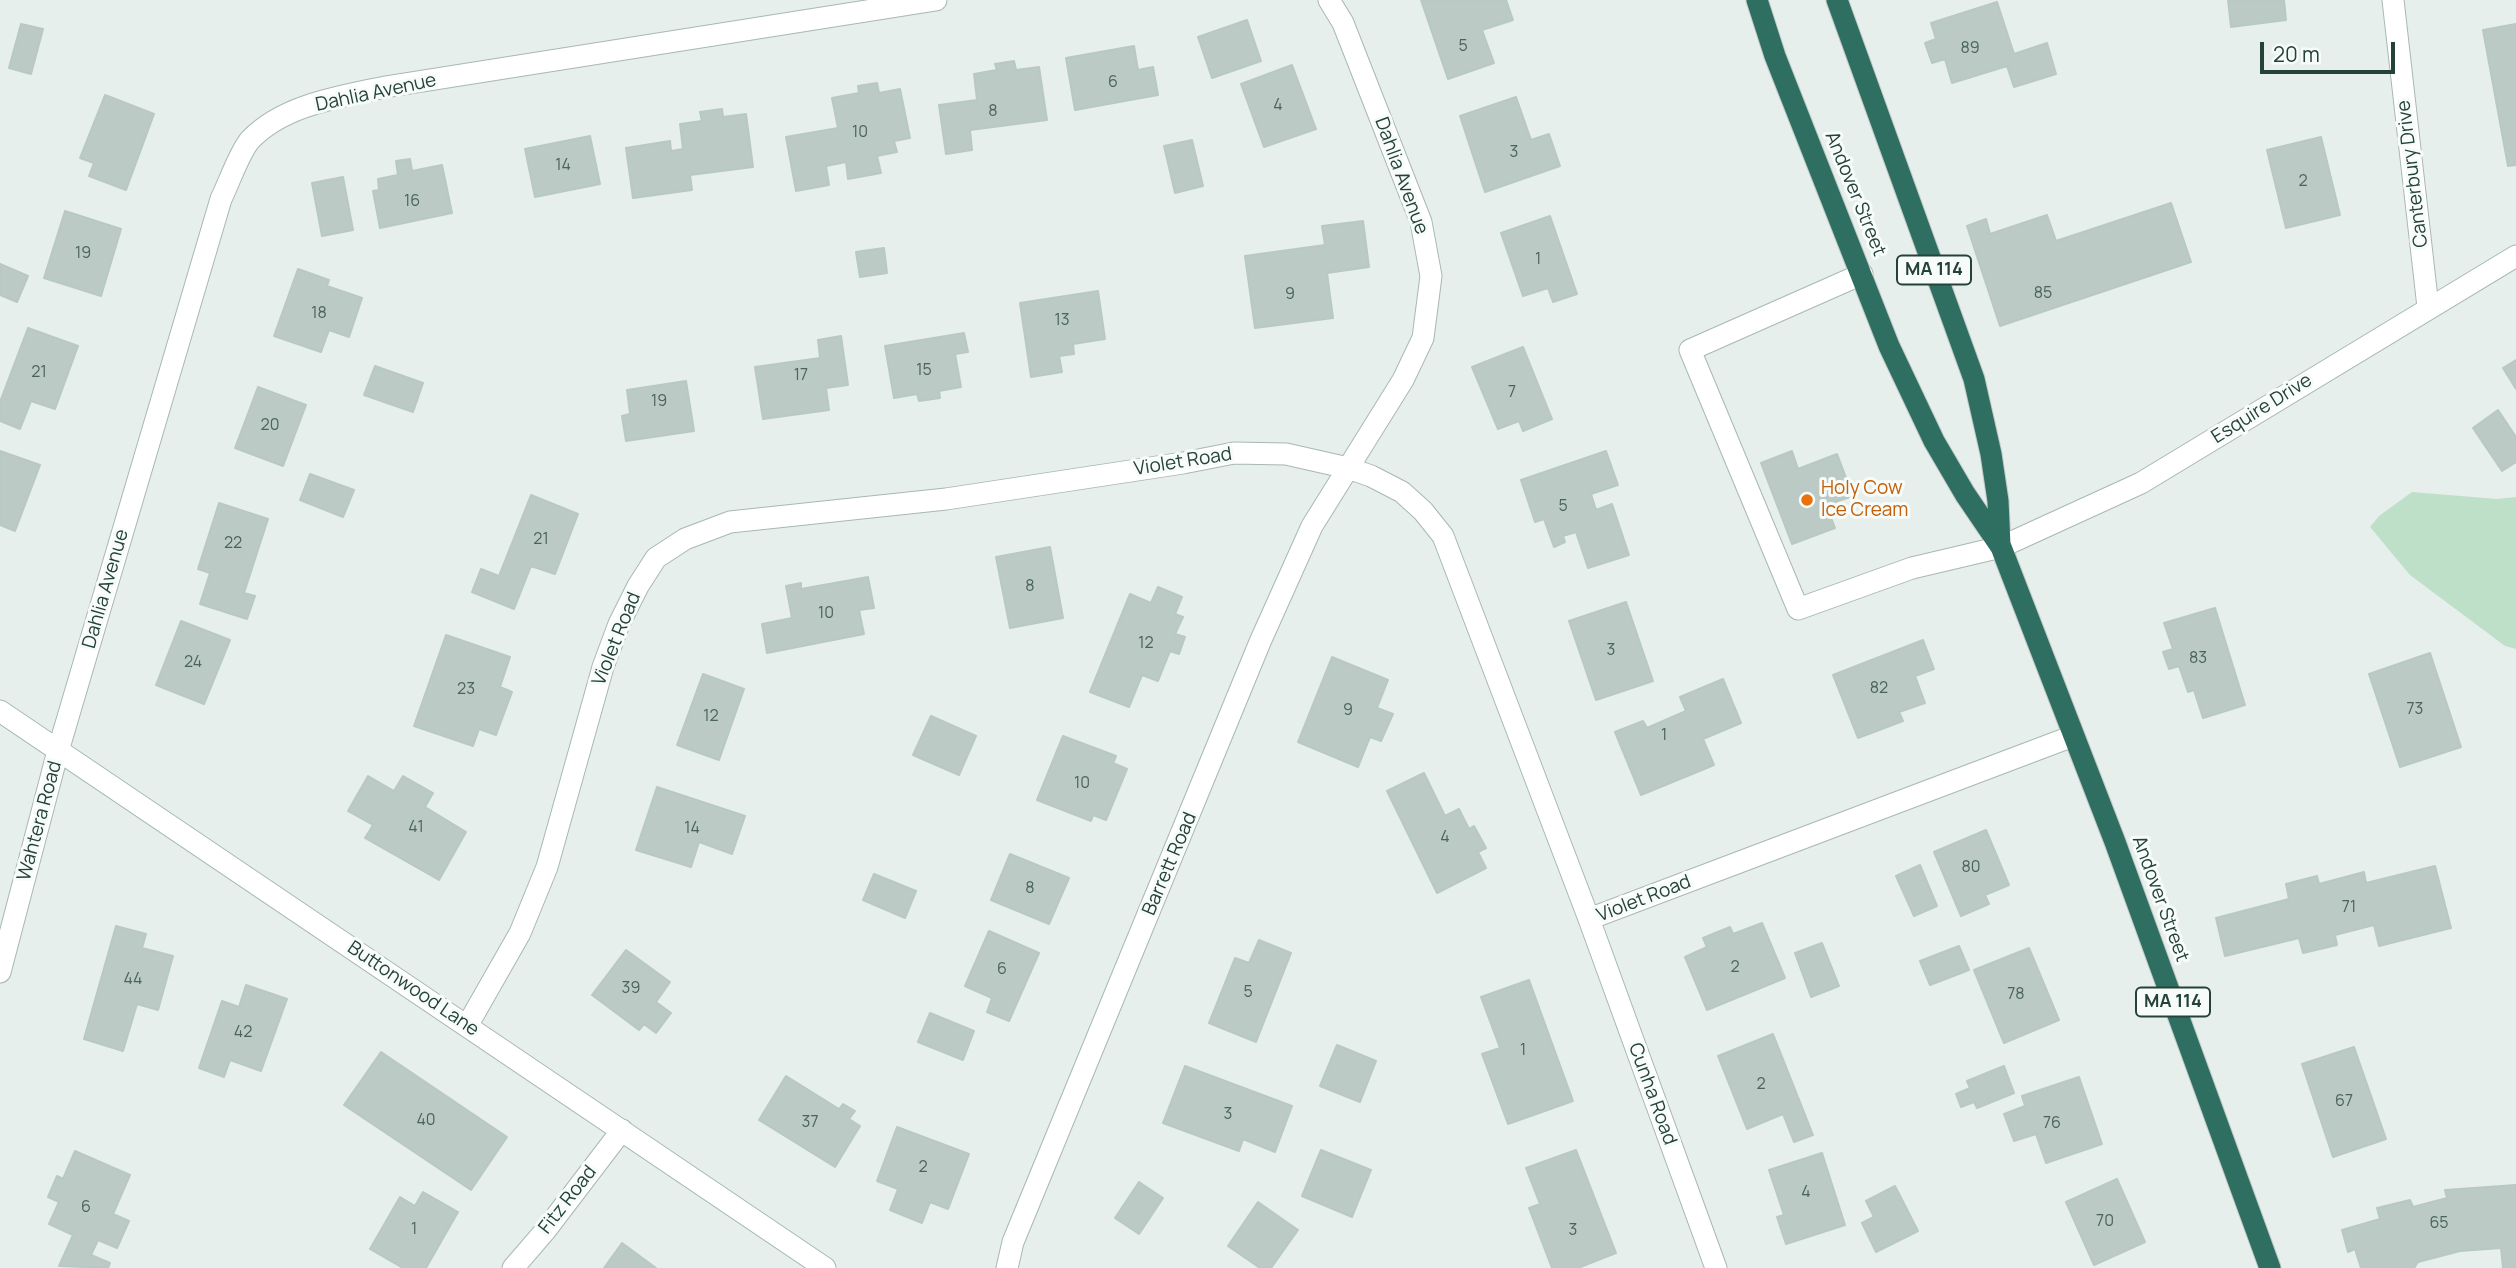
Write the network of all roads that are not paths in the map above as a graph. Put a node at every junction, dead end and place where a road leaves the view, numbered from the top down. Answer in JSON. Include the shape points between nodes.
{"nodes":[{"id":1,"x":936,"y":0,"type":"edge"},
{"id":2,"x":1329,"y":0,"type":"edge"},
{"id":3,"x":1745,"y":0,"type":"edge"},
{"id":4,"x":1757,"y":0,"type":"edge"},
{"id":5,"x":1837,"y":0,"type":"edge"},
{"id":6,"x":2393,"y":0,"type":"edge"},
{"id":7,"x":1775,"y":56,"type":"junction"},
{"id":8,"x":2516,"y":256,"type":"edge"},
{"id":9,"x":1863,"y":274,"type":"junction"},
{"id":10,"x":2428,"y":307,"type":"junction"},
{"id":11,"x":1349,"y":468,"type":"junction"},
{"id":12,"x":2000,"y":547,"type":"junction"},
{"id":13,"x":0,"y":711,"type":"edge"},
{"id":14,"x":2073,"y":736,"type":"junction"},
{"id":15,"x":58,"y":751,"type":"junction"},
{"id":16,"x":1589,"y":919,"type":"junction"},
{"id":17,"x":0,"y":972,"type":"edge"},
{"id":18,"x":467,"y":1026,"type":"junction"},
{"id":19,"x":622,"y":1130,"type":"junction"},
{"id":20,"x":513,"y":1268,"type":"edge"},
{"id":21,"x":825,"y":1268,"type":"edge"},
{"id":22,"x":1007,"y":1268,"type":"edge"},
{"id":23,"x":1716,"y":1268,"type":"edge"},
{"id":24,"x":2270,"y":1268,"type":"edge"}],
"edges":[{"from":1,"to":15,"type":"street","name":"Dahlia Avenue","via":[[385,87],[332,99],[277,119],[249,142],[221,199]]},
{"from":2,"to":11,"type":"street","name":"Dahlia Avenue","via":[[1343,23],[1420,222],[1431,276],[1423,338]]},
{"from":3,"to":7,"type":"highway"},
{"from":4,"to":7,"type":"highway","name":"Andover Street","number":"MA 114"},
{"from":5,"to":12,"type":"highway","name":"Andover Street","number":"MA 114","via":[[1974,379],[1994,478]]},
{"from":6,"to":10,"type":"street","name":"Canterbury Drive"},
{"from":7,"to":9,"type":"highway","name":"Andover Street","number":"MA 114"},
{"from":8,"to":10,"type":"street","name":"Esquire Drive"},
{"from":9,"to":12,"type":"highway","name":"Andover Street","number":"MA 114","via":[[1889,346],[1934,441]]},
{"from":9,"to":12,"type":"street","name":"Esquire Drive","via":[[1690,350],[1798,608],[1912,568]]},
{"from":10,"to":12,"type":"street","name":"Esquire Drive","via":[[2141,483]]},
{"from":11,"to":16,"type":"street","name":"Violet Road","via":[[1402,492],[1443,536]]},
{"from":11,"to":18,"type":"street","name":"Violet Road","via":[[1286,454],[1234,453],[946,499],[730,522],[685,539],[656,558],[619,624],[547,867],[520,933]]},
{"from":11,"to":22,"type":"street","name":"Barrett Road","via":[[1312,526],[1260,642],[1013,1242]]},
{"from":12,"to":14,"type":"highway","name":"Andover Street","number":"MA 114"},
{"from":13,"to":15,"type":"street","name":"Buttonwood Lane"},
{"from":14,"to":16,"type":"street","name":"Violet Road"},
{"from":14,"to":24,"type":"highway","name":"Andover Street","number":"MA 114"},
{"from":15,"to":17,"type":"street","name":"Wahtera Road"},
{"from":15,"to":18,"type":"street","name":"Buttonwood Lane"},
{"from":16,"to":23,"type":"street","name":"Cunha Road"},
{"from":18,"to":19,"type":"street","name":"Buttonwood Lane"},
{"from":19,"to":20,"type":"street","name":"Fitz Road"},
{"from":19,"to":21,"type":"street","name":"Buttonwood Lane"}]}
